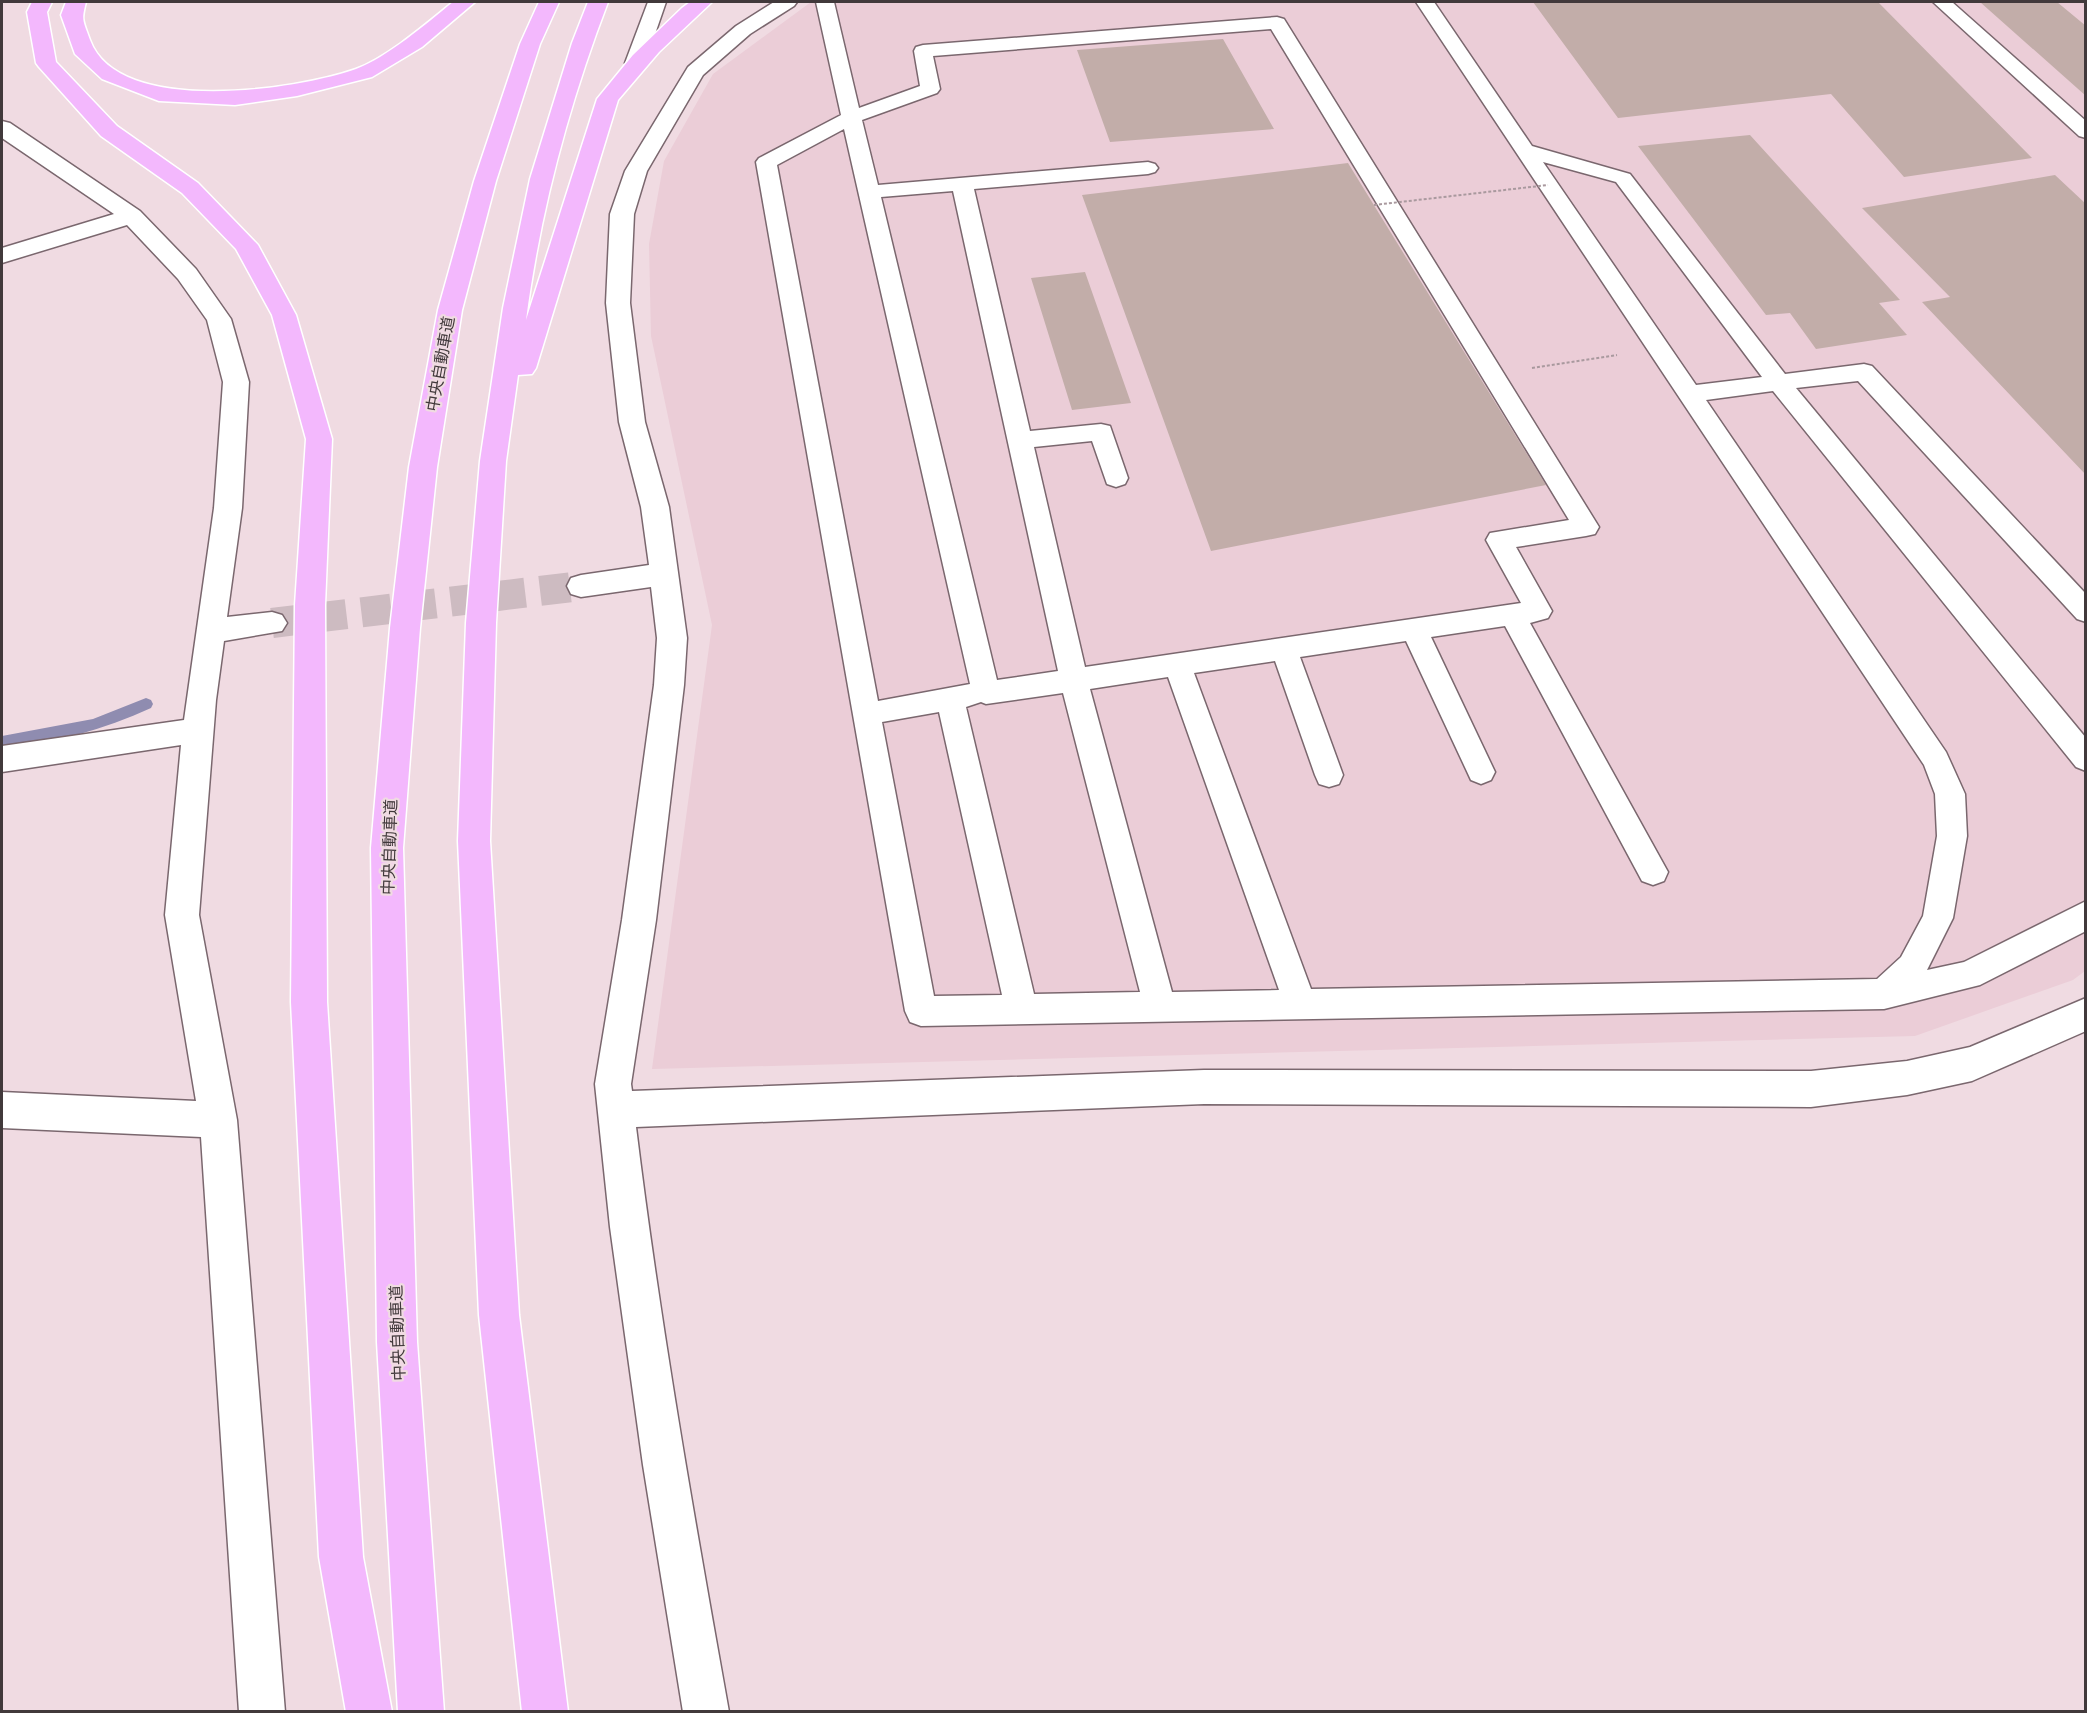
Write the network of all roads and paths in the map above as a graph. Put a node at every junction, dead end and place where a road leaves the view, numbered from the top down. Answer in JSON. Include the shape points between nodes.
{"nodes":[{"id":1,"x":42,"y":2,"type":"edge"},
{"id":2,"x":76,"y":2,"type":"edge"},
{"id":3,"x":465,"y":2,"type":"edge"},
{"id":4,"x":549,"y":2,"type":"edge"},
{"id":5,"x":598,"y":2,"type":"edge"},
{"id":6,"x":657,"y":2,"type":"edge"},
{"id":7,"x":702,"y":2,"type":"edge"},
{"id":8,"x":787,"y":2,"type":"edge"},
{"id":9,"x":825,"y":2,"type":"edge"},
{"id":10,"x":1425,"y":2,"type":"edge"},
{"id":11,"x":1942,"y":2,"type":"edge"},
{"id":12,"x":635,"y":63,"type":"junction"},
{"id":13,"x":852,"y":117,"type":"junction"},
{"id":14,"x":2,"y":128,"type":"edge"},
{"id":15,"x":2085,"y":132,"type":"edge"},
{"id":16,"x":1525,"y":150,"type":"junction"},
{"id":17,"x":1148,"y":168,"type":"dead end"},
{"id":18,"x":962,"y":184,"type":"junction"},
{"id":19,"x":1548,"y":185,"type":"junction"},
{"id":20,"x":869,"y":192,"type":"junction"},
{"id":21,"x":1374,"y":205,"type":"dead end"},
{"id":22,"x":132,"y":216,"type":"junction"},
{"id":23,"x":2,"y":256,"type":"edge"},
{"id":24,"x":1659,"y":348,"type":"junction"},
{"id":25,"x":1493,"y":375,"type":"junction"},
{"id":26,"x":1779,"y":383,"type":"junction"},
{"id":27,"x":1689,"y":394,"type":"junction"},
{"id":28,"x":1020,"y":440,"type":"junction"},
{"id":29,"x":493,"y":461,"type":"junction"},
{"id":30,"x":1116,"y":478,"type":"dead end"},
{"id":31,"x":664,"y":574,"type":"junction"},
{"id":32,"x":581,"y":586,"type":"tunnel mouth"},
{"id":33,"x":2085,"y":612,"type":"edge"},
{"id":34,"x":1512,"y":615,"type":"junction"},
{"id":35,"x":272,"y":623,"type":"tunnel mouth"},
{"id":36,"x":1414,"y":630,"type":"junction"},
{"id":37,"x":210,"y":631,"type":"junction"},
{"id":38,"x":1284,"y":649,"type":"junction"},
{"id":39,"x":1177,"y":664,"type":"junction"},
{"id":40,"x":1074,"y":680,"type":"junction"},
{"id":41,"x":986,"y":693,"type":"junction"},
{"id":42,"x":950,"y":699,"type":"junction"},
{"id":43,"x":867,"y":714,"type":"junction"},
{"id":44,"x":199,"y":730,"type":"junction"},
{"id":45,"x":2,"y":759,"type":"edge"},
{"id":46,"x":2085,"y":759,"type":"edge"},
{"id":47,"x":1480,"y":772,"type":"dead end"},
{"id":48,"x":1329,"y":775,"type":"dead end"},
{"id":49,"x":1653,"y":872,"type":"dead end"},
{"id":50,"x":2085,"y":915,"type":"edge"},
{"id":51,"x":1884,"y":994,"type":"junction"},
{"id":52,"x":1300,"y":1004,"type":"junction"},
{"id":53,"x":1160,"y":1006,"type":"junction"},
{"id":54,"x":1021,"y":1009,"type":"junction"},
{"id":55,"x":2085,"y":1014,"type":"edge"},
{"id":56,"x":616,"y":1109,"type":"junction"},
{"id":57,"x":2,"y":1110,"type":"edge"},
{"id":58,"x":218,"y":1120,"type":"junction"},
{"id":59,"x":261,"y":1712,"type":"edge"},
{"id":60,"x":369,"y":1712,"type":"edge"},
{"id":61,"x":421,"y":1712,"type":"edge"},
{"id":62,"x":545,"y":1712,"type":"edge"},
{"id":63,"x":706,"y":1712,"type":"edge"}],
"edges":[{"from":1,"to":60,"type":"highway","via":[[37,12],[46,63],[109,131],[190,188],[246,245],[284,315],[319,439],[310,605],[309,1002],[341,1557]]},
{"from":2,"to":3,"type":"highway","via":[[71,15],[85,54],[109,75],[159,95],[235,99],[297,90],[365,73],[415,43]]},
{"from":4,"to":61,"type":"highway","name":"中央自動車道","via":[[530,44],[485,181],[450,310],[420,490],[387,848],[397,1342]]},
{"from":5,"to":29,"type":"highway","via":[[541,179],[515,308]]},
{"from":6,"to":12,"type":"lane"},
{"from":7,"to":12,"type":"highway"},
{"from":8,"to":31,"type":"street","via":[[743,30],[695,71],[636,171],[622,214],[618,303],[632,422],[655,507]]},
{"from":9,"to":13,"type":"lane"},
{"from":10,"to":16,"type":"lane"},
{"from":11,"to":15,"type":"lane"},
{"from":12,"to":29,"type":"highway","via":[[608,99]]},
{"from":13,"to":20,"type":"lane"},
{"from":13,"to":25,"type":"lane","via":[[930,89],[922,51],[1277,23]]},
{"from":13,"to":43,"type":"lane","via":[[766,162]]},
{"from":14,"to":22,"type":"street"},
{"from":16,"to":19,"type":"lane"},
{"from":16,"to":26,"type":"lane","via":[[1623,178]]},
{"from":17,"to":18,"type":"lane"},
{"from":18,"to":20,"type":"lane"},
{"from":18,"to":28,"type":"lane"},
{"from":19,"to":21,"type":"path","bridge":true},
{"from":19,"to":24,"type":"lane"},
{"from":20,"to":41,"type":"lane"},
{"from":22,"to":23,"type":"street"},
{"from":22,"to":37,"type":"street","via":[[187,274],[219,319],[236,382],[228,508]]},
{"from":24,"to":25,"type":"path"},
{"from":24,"to":27,"type":"lane"},
{"from":25,"to":34,"type":"lane","via":[[1586,527],[1499,540],[1539,611]]},
{"from":26,"to":27,"type":"lane"},
{"from":26,"to":33,"type":"lane","via":[[1864,372]]},
{"from":26,"to":46,"type":"lane"},
{"from":27,"to":51,"type":"lane","via":[[1936,760],[1950,794],[1952,836],[1938,918],[1912,967]]},
{"from":28,"to":30,"type":"lane","via":[[1101,432]]},
{"from":28,"to":40,"type":"lane"},
{"from":29,"to":62,"type":"highway","via":[[481,623],[474,841],[499,1315]]},
{"from":31,"to":32,"type":"street"},
{"from":31,"to":56,"type":"street","via":[[672,638],[669,685],[613,1084]]},
{"from":34,"to":36,"type":"lane"},
{"from":34,"to":49,"type":"lane"},
{"from":35,"to":37,"type":"street"},
{"from":36,"to":38,"type":"lane"},
{"from":36,"to":47,"type":"lane"},
{"from":37,"to":44,"type":"street"},
{"from":38,"to":39,"type":"lane"},
{"from":38,"to":48,"type":"lane"},
{"from":39,"to":40,"type":"lane"},
{"from":39,"to":52,"type":"lane"},
{"from":40,"to":41,"type":"lane"},
{"from":40,"to":53,"type":"lane"},
{"from":41,"to":42,"type":"lane"},
{"from":42,"to":43,"type":"lane"},
{"from":42,"to":54,"type":"lane"},
{"from":43,"to":54,"type":"lane","via":[[921,1011]]},
{"from":44,"to":45,"type":"street"},
{"from":44,"to":58,"type":"street","via":[[182,915]]},
{"from":50,"to":51,"type":"lane","via":[[1969,975]]},
{"from":51,"to":52,"type":"lane"},
{"from":52,"to":53,"type":"lane"},
{"from":53,"to":54,"type":"lane"},
{"from":55,"to":56,"type":"street","via":[[1972,1064],[1907,1078],[1811,1089],[1204,1088]]},
{"from":56,"to":63,"type":"street","via":[[664,1465]]},
{"from":57,"to":58,"type":"street"},
{"from":58,"to":59,"type":"street"}]}
